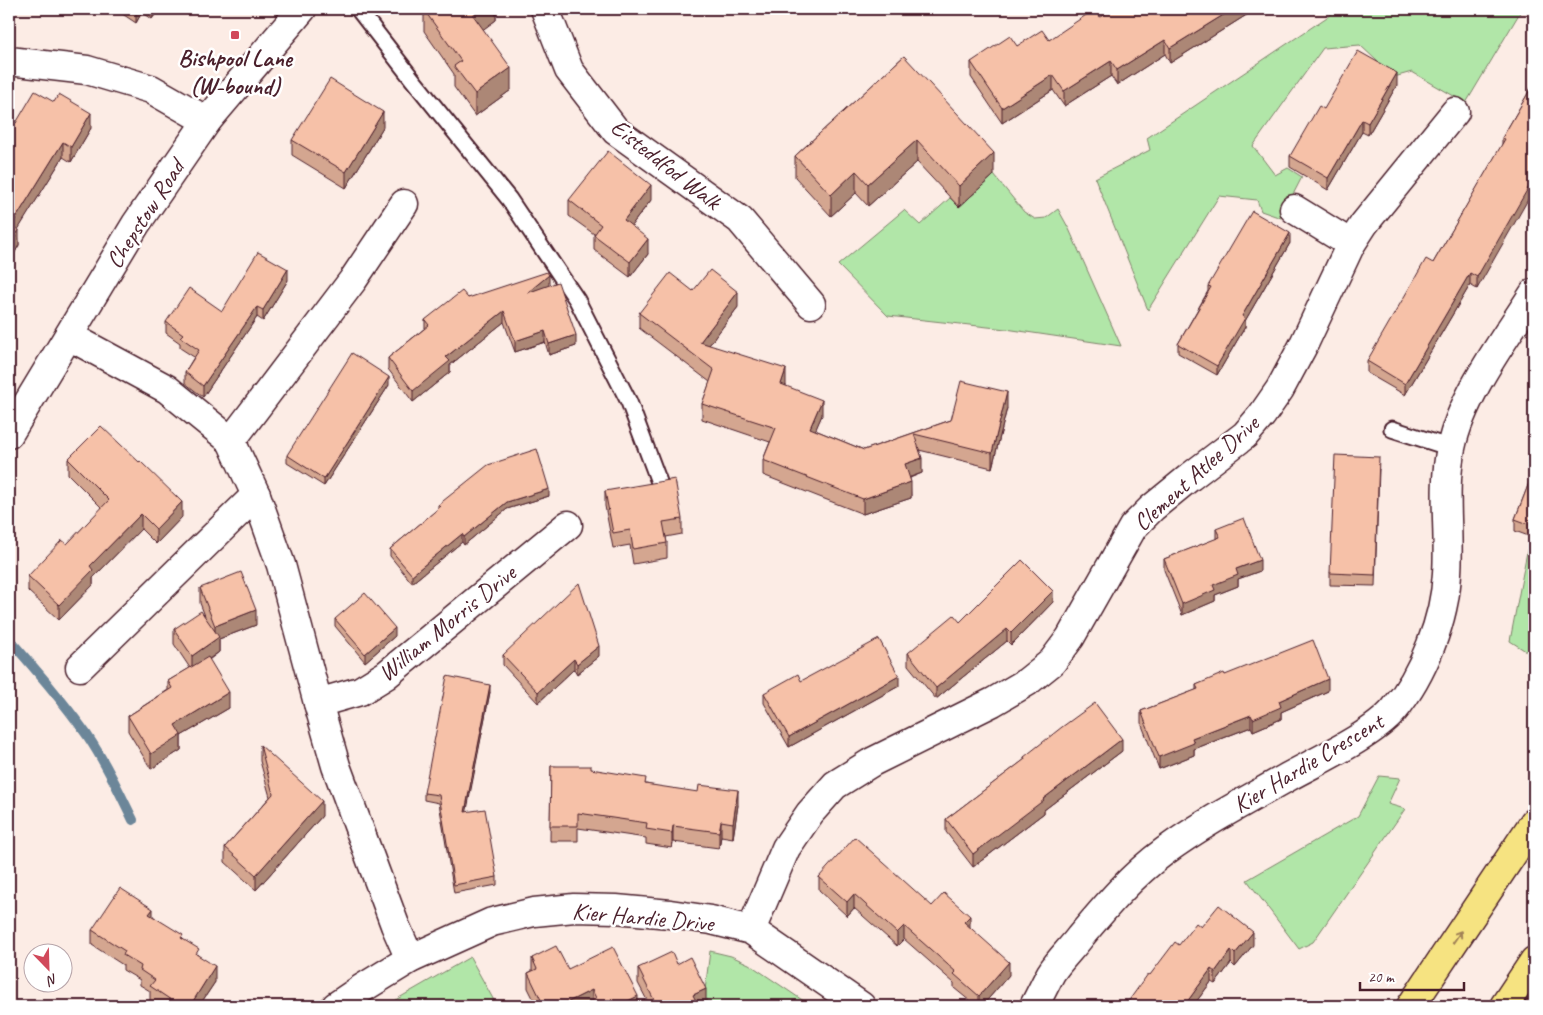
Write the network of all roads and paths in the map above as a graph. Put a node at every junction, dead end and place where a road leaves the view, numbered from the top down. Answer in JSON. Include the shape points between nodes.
{"nodes":[{"id":1,"x":302,"y":9,"type":"edge"},
{"id":2,"x":358,"y":9,"type":"edge"},
{"id":3,"x":545,"y":9,"type":"edge"},
{"id":4,"x":9,"y":61,"type":"edge"},
{"id":5,"x":1455,"y":112,"type":"dead end"},
{"id":6,"x":207,"y":121,"type":"junction"},
{"id":7,"x":404,"y":204,"type":"dead end"},
{"id":8,"x":1294,"y":210,"type":"dead end"},
{"id":9,"x":1351,"y":244,"type":"junction"},
{"id":10,"x":1534,"y":293,"type":"edge"},
{"id":11,"x":811,"y":304,"type":"dead end"},
{"id":12,"x":68,"y":336,"type":"junction"},
{"id":13,"x":1392,"y":428,"type":"dead end"},
{"id":14,"x":9,"y":434,"type":"edge"},
{"id":15,"x":231,"y":441,"type":"junction"},
{"id":16,"x":1451,"y":448,"type":"junction"},
{"id":17,"x":659,"y":482,"type":"edge"},
{"id":18,"x":256,"y":495,"type":"junction"},
{"id":19,"x":568,"y":525,"type":"dead end"},
{"id":20,"x":80,"y":667,"type":"dead end"},
{"id":21,"x":318,"y":703,"type":"junction"},
{"id":22,"x":1534,"y":822,"type":"edge"},
{"id":23,"x":751,"y":930,"type":"junction"},
{"id":24,"x":410,"y":959,"type":"junction"},
{"id":25,"x":1534,"y":961,"type":"edge"},
{"id":26,"x":336,"y":1006,"type":"edge"},
{"id":27,"x":861,"y":1006,"type":"edge"},
{"id":28,"x":1034,"y":1006,"type":"edge"},
{"id":29,"x":1411,"y":1006,"type":"edge"},
{"id":30,"x":1504,"y":1006,"type":"edge"}],
"edges":[{"from":1,"to":6,"type":"street","name":"Chepstow Road"},
{"from":2,"to":17,"type":"lane","via":[[509,198],[577,300],[629,402]]},
{"from":3,"to":11,"type":"street","name":"Eisteddfod Walk","via":[[569,70],[616,130],[740,220]]},
{"from":4,"to":6,"type":"street","via":[[87,70],[151,89]]},
{"from":5,"to":9,"type":"street","name":"Clement Atlee Drive"},
{"from":6,"to":12,"type":"street","name":"Chepstow Road","via":[[136,224]]},
{"from":7,"to":15,"type":"street","via":[[353,280]]},
{"from":8,"to":9,"type":"street"},
{"from":9,"to":23,"type":"street","name":"Clement Atlee Drive","via":[[1303,346],[1262,415],[1245,435],[1152,508],[1133,527],[1070,638],[1052,662],[993,702],[872,762],[835,785],[810,813],[786,848]]},
{"from":10,"to":16,"type":"street","name":"Kier Hardie Crescent","via":[[1482,375],[1457,426]]},
{"from":12,"to":14,"type":"street","name":"Chepstow Road"},
{"from":12,"to":15,"type":"street","via":[[167,389]]},
{"from":13,"to":16,"type":"lane"},
{"from":15,"to":18,"type":"street"},
{"from":16,"to":28,"type":"street","name":"Kier Hardie Crescent","via":[[1447,471],[1448,573],[1442,612],[1417,674],[1393,712],[1357,738],[1164,851],[1109,902],[1052,971]]},
{"from":18,"to":20,"type":"street"},
{"from":18,"to":21,"type":"street","via":[[281,565]]},
{"from":19,"to":21,"type":"street","name":"William Morris Drive","via":[[386,675],[360,691]]},
{"from":21,"to":24,"type":"street","via":[[336,766]]},
{"from":29,"to":22,"type":"highway","one_way":true},
{"from":23,"to":24,"type":"street","name":"Kier Hardie Drive","via":[[670,914],[574,908],[534,912],[492,922]]},
{"from":23,"to":27,"type":"street","name":"Kier Hardie Drive"},
{"from":24,"to":26,"type":"street"},
{"from":25,"to":30,"type":"highway"}]}
